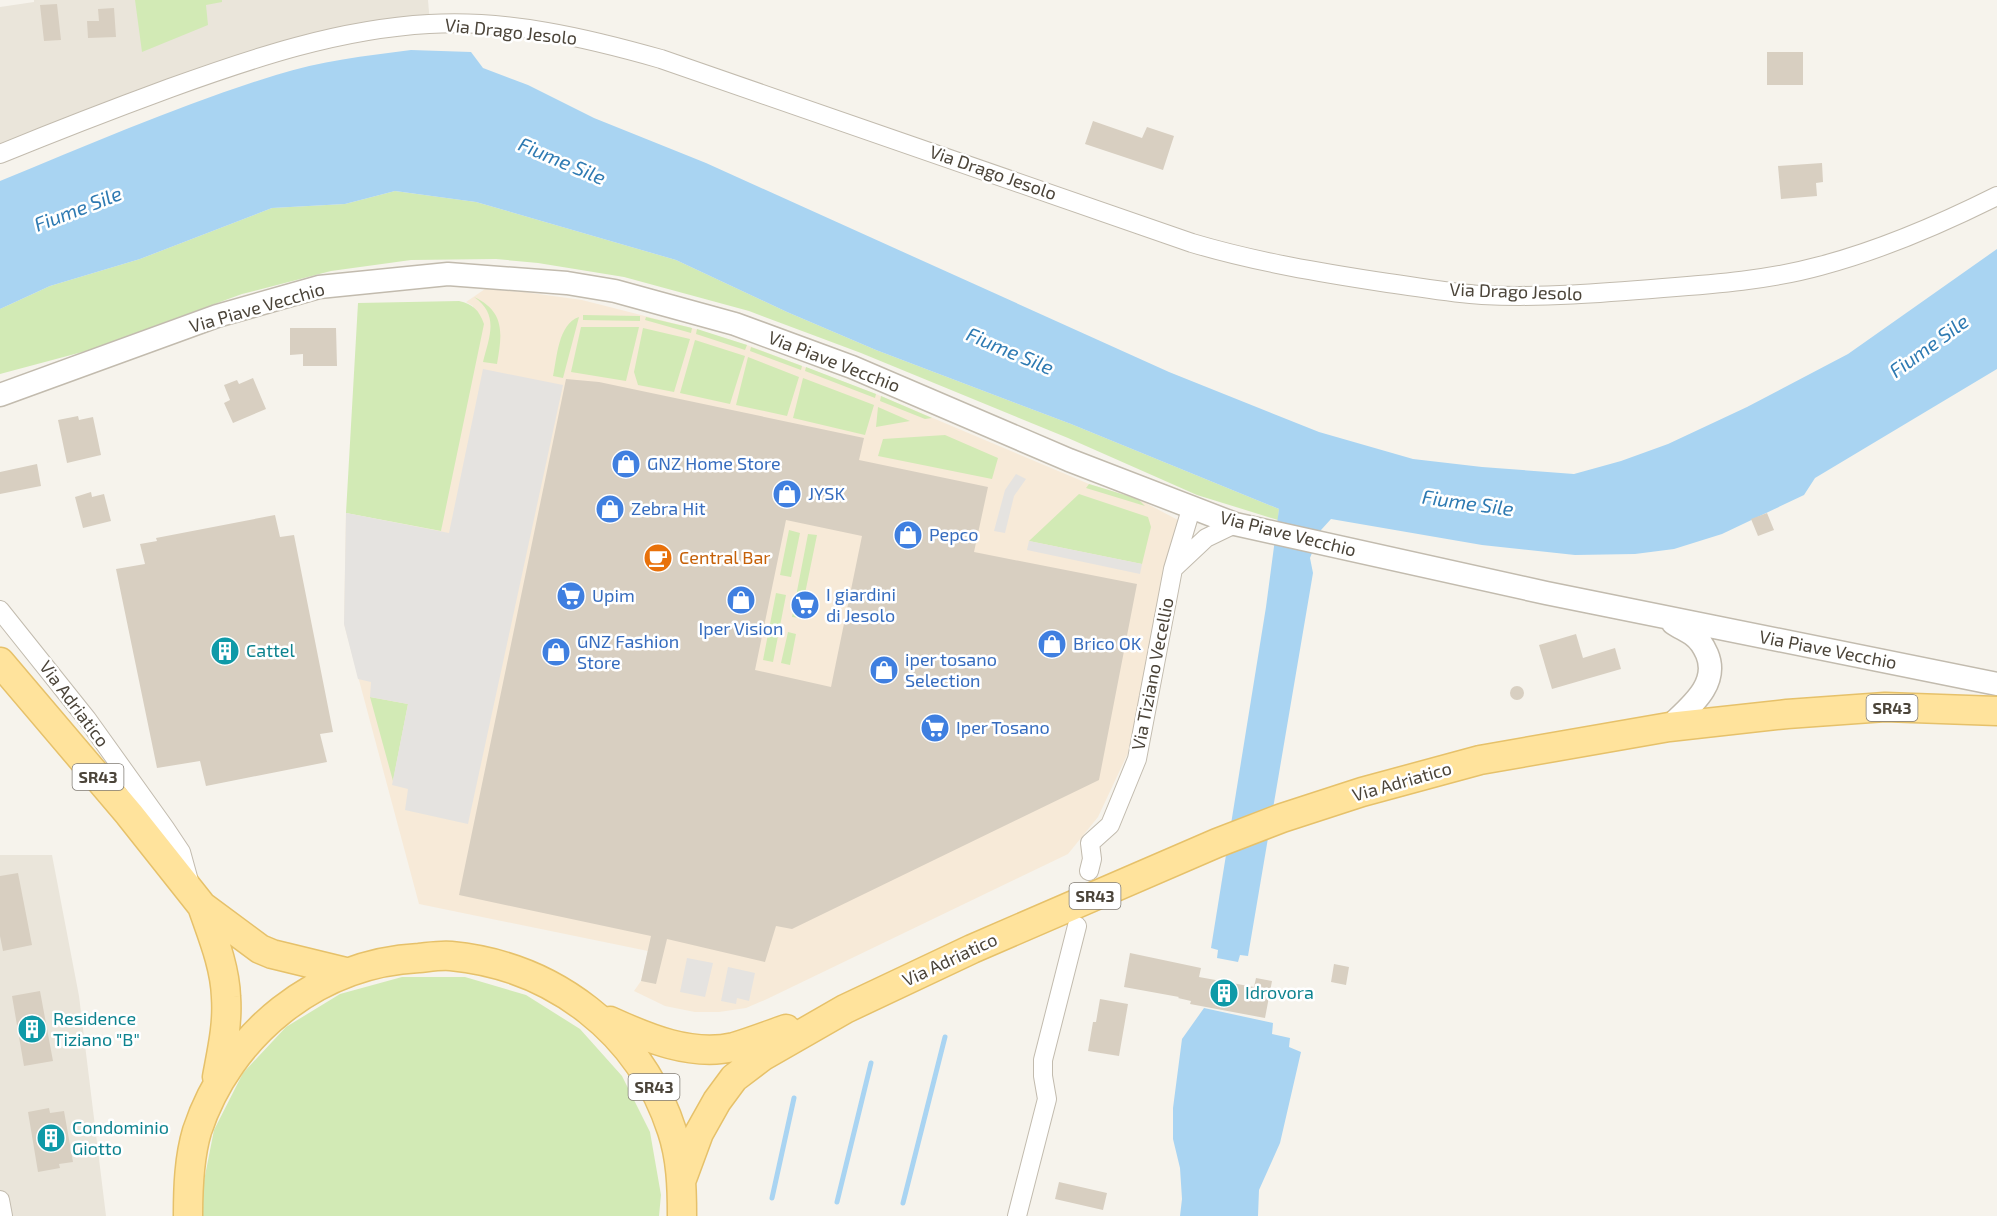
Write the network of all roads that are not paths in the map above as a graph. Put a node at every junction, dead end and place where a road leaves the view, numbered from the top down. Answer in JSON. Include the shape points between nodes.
{"nodes":[{"id":1,"x":0,"y":154,"type":"edge"},
{"id":2,"x":1997,"y":196,"type":"edge"},
{"id":3,"x":0,"y":395,"type":"edge"},
{"id":4,"x":1192,"y":506,"type":"junction"},
{"id":5,"x":1235,"y":524,"type":"junction"},
{"id":6,"x":1173,"y":569,"type":"junction"},
{"id":7,"x":0,"y":610,"type":"edge"},
{"id":8,"x":1658,"y":615,"type":"junction"},
{"id":9,"x":0,"y":662,"type":"edge"},
{"id":10,"x":1997,"y":684,"type":"edge"},
{"id":11,"x":1997,"y":711,"type":"edge"},
{"id":12,"x":1669,"y":727,"type":"junction"},
{"id":13,"x":1089,"y":871,"type":"dead end"},
{"id":14,"x":197,"y":900,"type":"junction"},
{"id":15,"x":1077,"y":926,"type":"dead end"},
{"id":16,"x":346,"y":972,"type":"junction"},
{"id":17,"x":845,"y":1009,"type":"junction"},
{"id":18,"x":594,"y":1013,"type":"junction"},
{"id":19,"x":216,"y":1086,"type":"junction"},
{"id":20,"x":682,"y":1179,"type":"junction"},
{"id":21,"x":0,"y":1200,"type":"edge"},
{"id":22,"x":3,"y":1216,"type":"edge"},
{"id":23,"x":188,"y":1216,"type":"edge"},
{"id":24,"x":682,"y":1216,"type":"edge"},
{"id":25,"x":1017,"y":1216,"type":"edge"}],
"edges":[{"from":1,"to":2,"type":"street","name":"Via Drago Jesolo","via":[[234,64],[381,29],[430,24],[482,25],[552,32],[661,59],[1237,256],[1342,276],[1481,295],[1590,294],[1780,275],[1863,253]]},
{"from":3,"to":4,"type":"street","name":"Via Piave Vecchio","via":[[218,316],[319,287],[448,274],[539,279],[615,291],[735,324],[852,367],[1069,460]]},
{"from":4,"to":5,"type":"street","name":"Via Piave Vecchio"},
{"from":4,"to":6,"type":"street","name":"Via Tiziano Vecellio"},
{"from":5,"to":6,"type":"street","via":[[1206,538]]},
{"from":5,"to":8,"type":"street","name":"Via Piave Vecchio"},
{"from":6,"to":13,"type":"street","name":"Via Tiziano Vecellio","via":[[1137,759],[1110,825],[1090,843]]},
{"from":7,"to":14,"type":"street","name":"Via Adriatico","via":[[87,719],[165,828],[181,852]]},
{"from":8,"to":10,"type":"street","name":"Via Piave Vecchio"},
{"from":8,"to":12,"type":"street","name":"Via Piave Vecchio","via":[[1695,636],[1710,661],[1707,685]]},
{"from":9,"to":14,"type":"main road","name":"Via Adriatico","number":"SR43"},
{"from":11,"to":12,"type":"main road","name":"Via Adriatico","number":"SR43","via":[[1885,707]]},
{"from":12,"to":17,"type":"main road","name":"Via Adriatico","number":"SR43","via":[[1480,760],[1282,818],[972,949]]},
{"from":14,"to":16,"type":"main road","name":"Via Adriatico","number":"SR43","via":[[260,949]]},
{"from":14,"to":19,"type":"main road","name":"Via Adriatico","number":"SR43","via":[[224,978],[226,995]]},
{"from":15,"to":25,"type":"street","via":[[1043,1060],[1047,1100]]},
{"from":16,"to":18,"type":"main road","number":"SR43","via":[[397,959],[470,959],[501,965],[550,984]]},
{"from":16,"to":19,"type":"main road","number":"SR43","via":[[306,992],[271,1018],[240,1050]]},
{"from":17,"to":18,"type":"main road","name":"Via Adriatico","number":"SR43","via":[[733,1047],[708,1050],[647,1038]]},
{"from":17,"to":20,"type":"main road","name":"Via Adriatico","number":"SR43","via":[[763,1056],[734,1078],[699,1133]]},
{"from":18,"to":20,"type":"main road","number":"SR43","via":[[628,1047],[654,1088],[672,1132]]},
{"from":19,"to":23,"type":"main road","number":"SR43","via":[[197,1131],[188,1179]]},
{"from":20,"to":24,"type":"main road","number":"SR43"},
{"from":21,"to":22,"type":"street"}]}
